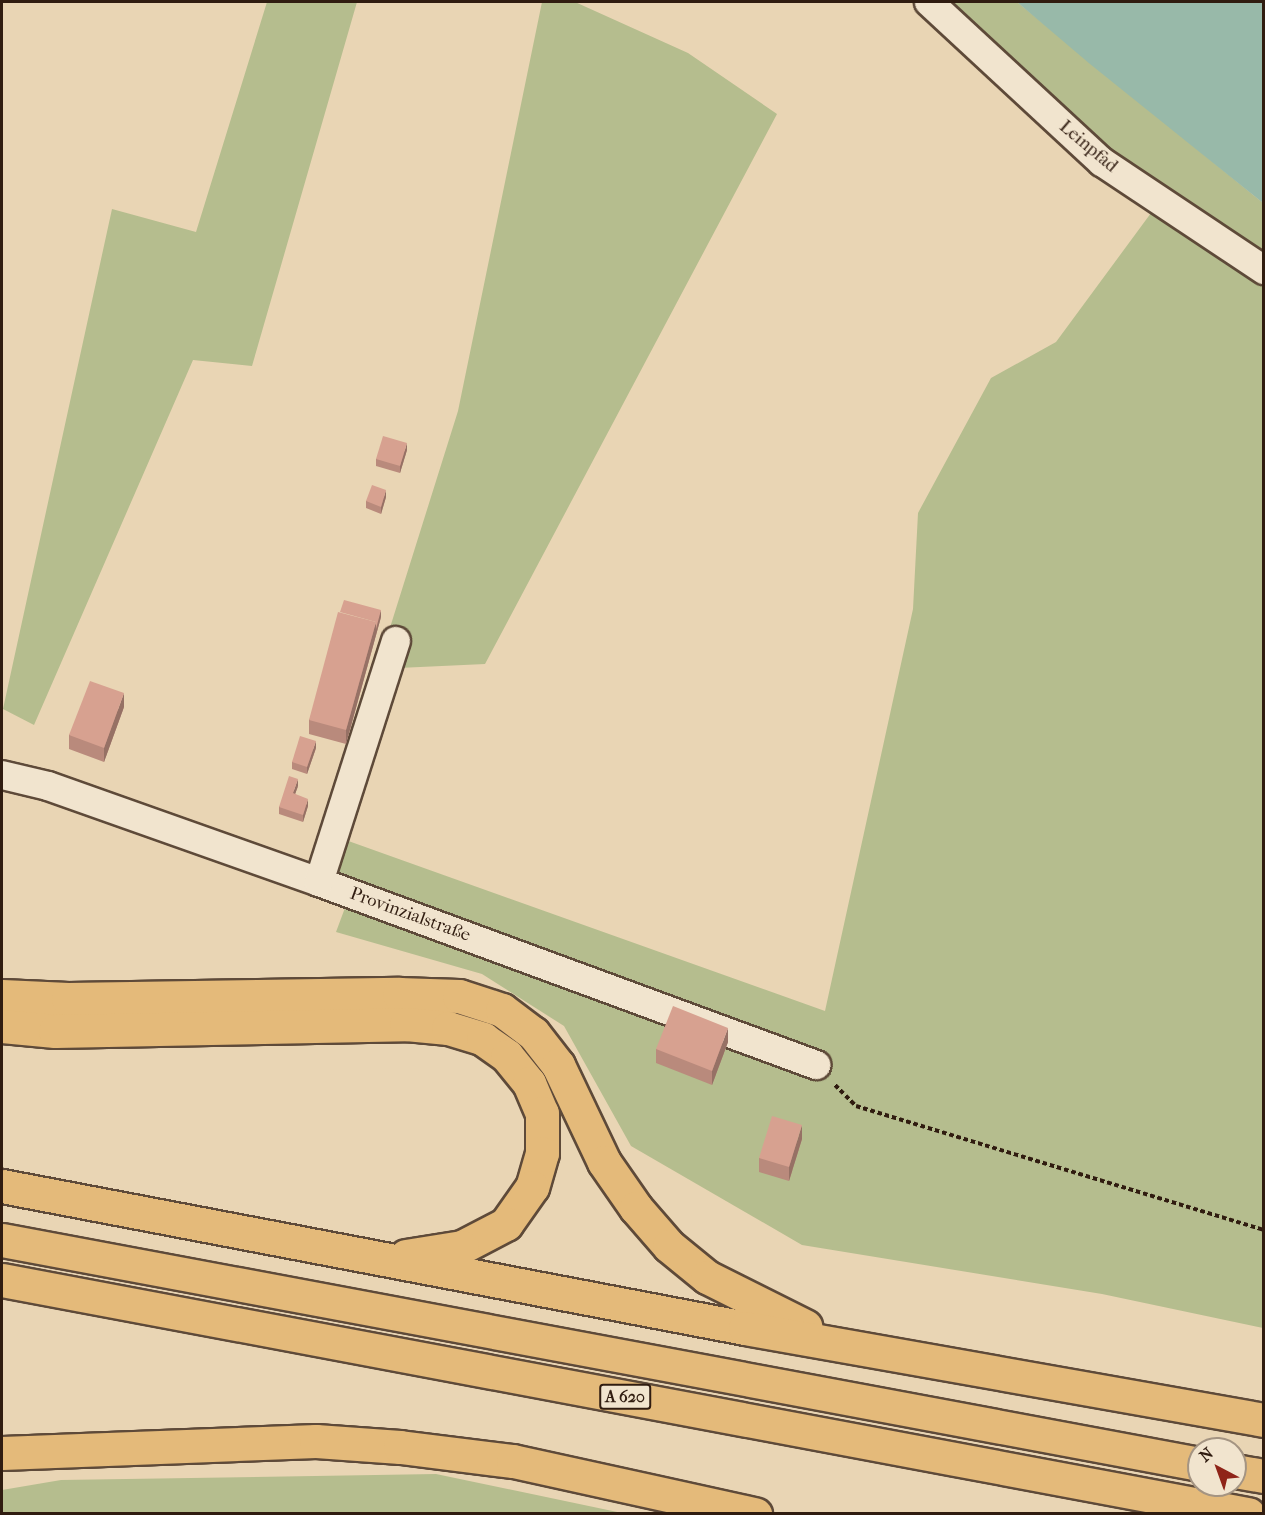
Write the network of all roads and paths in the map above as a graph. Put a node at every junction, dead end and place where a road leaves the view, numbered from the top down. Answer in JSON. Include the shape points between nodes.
{"nodes":[{"id":1,"x":929,"y":2,"type":"edge"},
{"id":2,"x":1263,"y":270,"type":"edge"},
{"id":3,"x":396,"y":641,"type":"dead end"},
{"id":4,"x":2,"y":775,"type":"edge"},
{"id":5,"x":319,"y":882,"type":"junction"},
{"id":6,"x":2,"y":996,"type":"edge"},
{"id":7,"x":2,"y":1026,"type":"edge"},
{"id":8,"x":816,"y":1065,"type":"joint"},
{"id":9,"x":2,"y":1186,"type":"edge"},
{"id":10,"x":1263,"y":1230,"type":"edge"},
{"id":11,"x":2,"y":1240,"type":"edge"},
{"id":12,"x":360,"y":1256,"type":"junction"},
{"id":13,"x":2,"y":1280,"type":"edge"},
{"id":14,"x":878,"y":1350,"type":"junction"},
{"id":15,"x":1263,"y":1420,"type":"edge"},
{"id":16,"x":2,"y":1453,"type":"edge"},
{"id":17,"x":1187,"y":1462,"type":"edge"},
{"id":18,"x":1247,"y":1473,"type":"edge"},
{"id":19,"x":1263,"y":1476,"type":"edge"},
{"id":20,"x":755,"y":1514,"type":"edge"},
{"id":21,"x":1248,"y":1514,"type":"edge"}],
"edges":[{"from":1,"to":2,"type":"lane","name":"Leinpfad","via":[[1102,162]]},
{"from":3,"to":5,"type":"lane"},
{"from":4,"to":5,"type":"lane","name":"Provinzialstraße","via":[[48,786]]},
{"from":5,"to":8,"type":"lane","name":"Provinzialstraße"},
{"from":6,"to":14,"type":"highway","via":[[68,999],[399,994],[459,996],[502,1010],[532,1033],[558,1065],[604,1162],[636,1209],[669,1246],[707,1277],[755,1304],[810,1328]]},
{"from":7,"to":12,"type":"highway","via":[[55,1031],[406,1024],[448,1028],[483,1039],[507,1056],[529,1083],[542,1113],[542,1152],[532,1187],[506,1224],[462,1247],[415,1256]]},
{"from":8,"to":10,"type":"path","via":[[856,1106]]},
{"from":9,"to":12,"type":"highway"},
{"from":11,"to":17,"type":"highway","number":"A 620"},
{"from":12,"to":14,"type":"highway"},
{"from":13,"to":21,"type":"highway","number":"A 620"},
{"from":14,"to":15,"type":"highway"},
{"from":16,"to":20,"type":"highway","via":[[316,1441],[513,1461]]},
{"from":18,"to":19,"type":"highway"}]}
